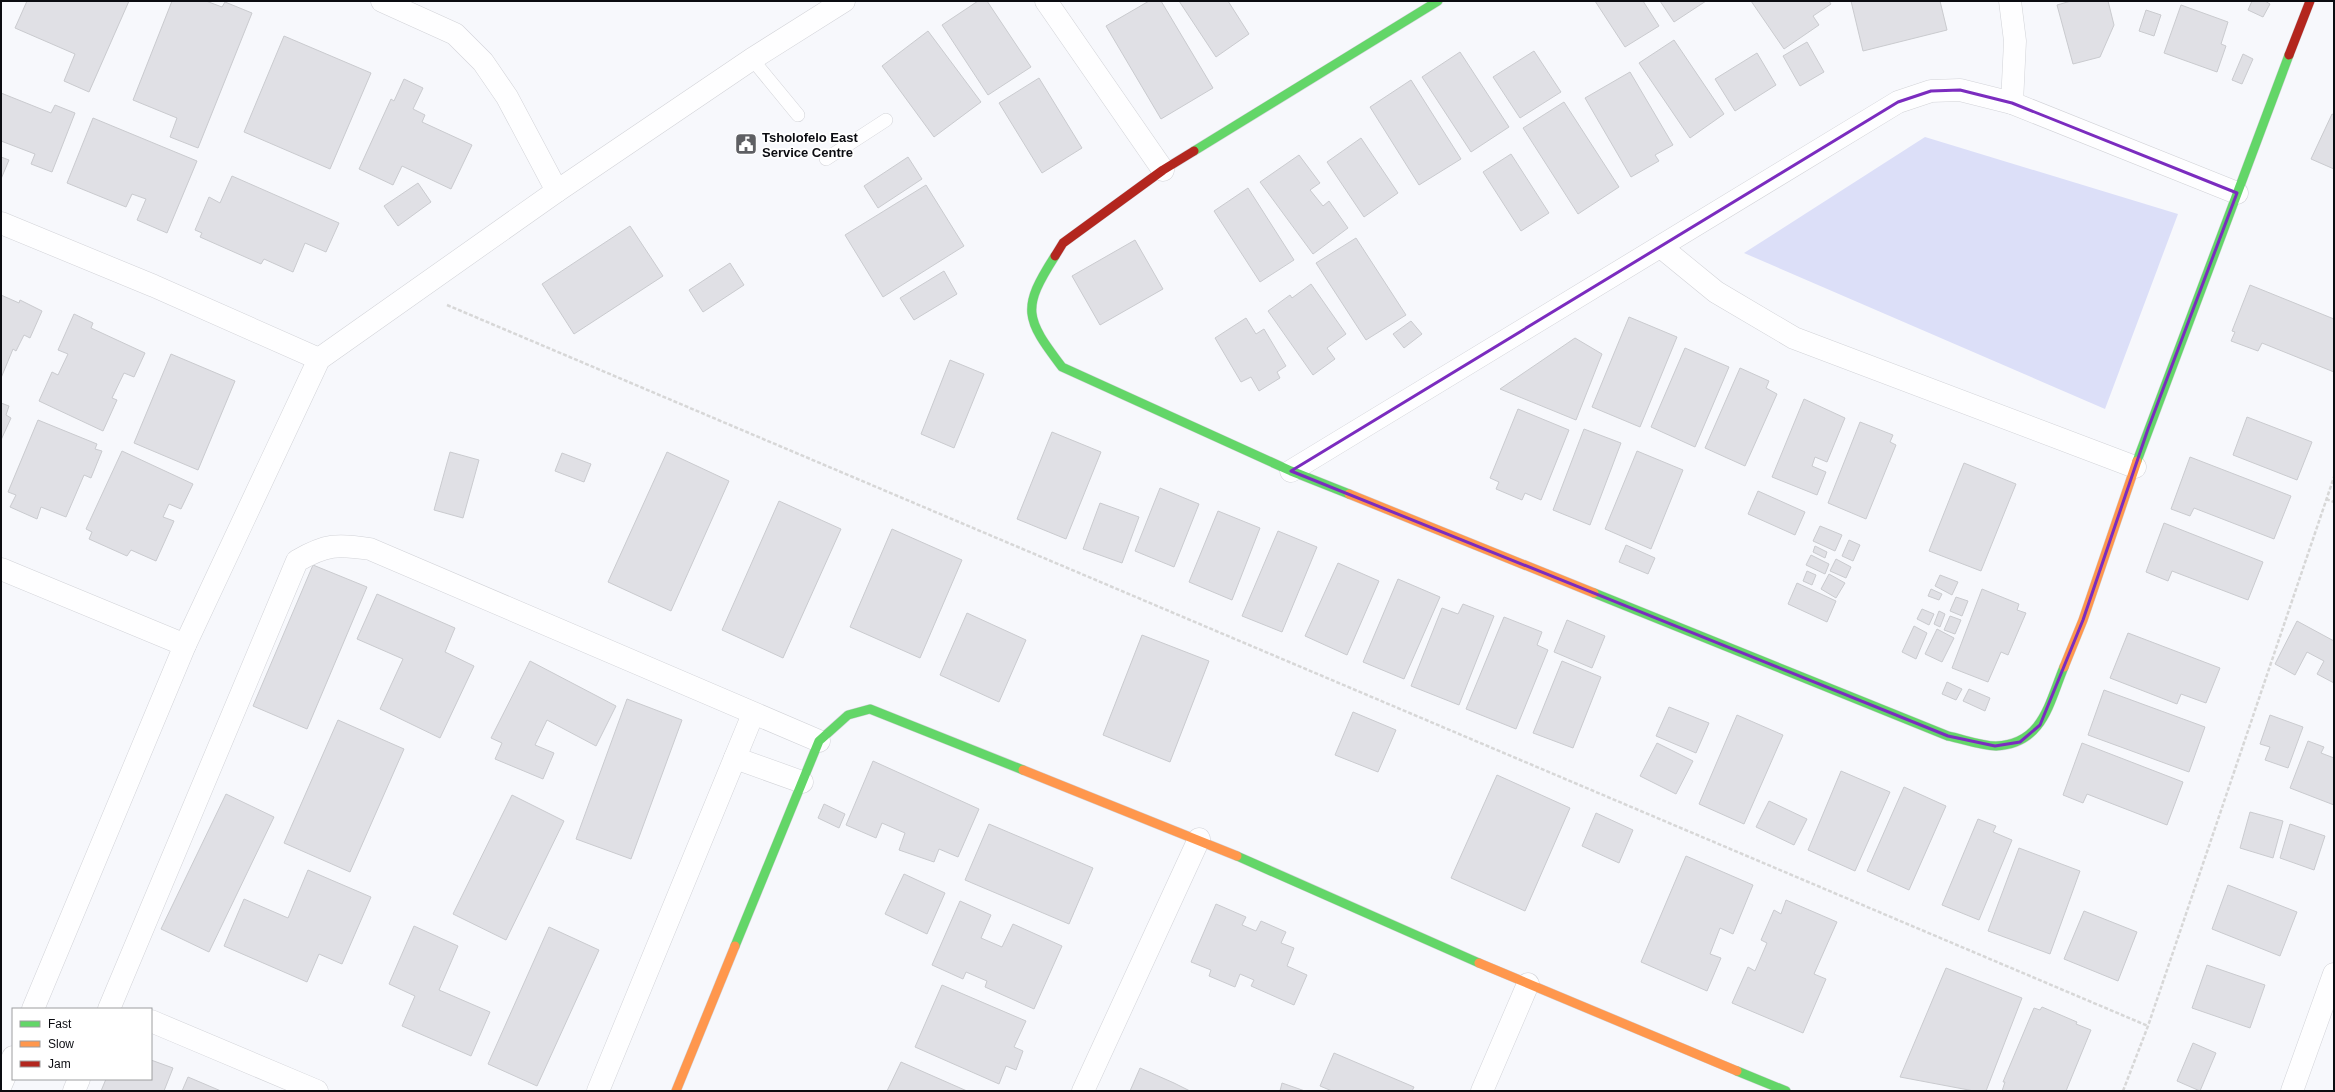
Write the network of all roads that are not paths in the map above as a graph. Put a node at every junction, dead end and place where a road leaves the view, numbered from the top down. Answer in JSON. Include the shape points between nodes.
{"nodes":[{"id":1,"x":382,"y":1,"type":"edge"},
{"id":2,"x":844,"y":1,"type":"edge"},
{"id":3,"x":1046,"y":1,"type":"edge"},
{"id":4,"x":1438,"y":1,"type":"edge"},
{"id":5,"x":2010,"y":1,"type":"edge"},
{"id":6,"x":2310,"y":1,"type":"edge"},
{"id":7,"x":814,"y":9,"type":"edge"},
{"id":8,"x":752,"y":59,"type":"junction"},
{"id":9,"x":2012,"y":103,"type":"junction"},
{"id":10,"x":798,"y":115,"type":"dead end"},
{"id":11,"x":886,"y":120,"type":"dead end"},
{"id":12,"x":826,"y":159,"type":"dead end"},
{"id":13,"x":1163,"y":170,"type":"junction"},
{"id":14,"x":557,"y":191,"type":"junction"},
{"id":15,"x":2237,"y":193,"type":"junction"},
{"id":16,"x":1,"y":224,"type":"edge"},
{"id":17,"x":1661,"y":247,"type":"junction"},
{"id":18,"x":319,"y":359,"type":"junction"},
{"id":19,"x":2135,"y":467,"type":"junction"},
{"id":20,"x":1291,"y":471,"type":"junction"},
{"id":21,"x":1,"y":569,"type":"edge"},
{"id":22,"x":186,"y":645,"type":"junction"},
{"id":23,"x":753,"y":714,"type":"junction"},
{"id":24,"x":819,"y":741,"type":"junction"},
{"id":25,"x":736,"y":758,"type":"junction"},
{"id":26,"x":802,"y":782,"type":"junction"},
{"id":27,"x":1199,"y":839,"type":"junction"},
{"id":28,"x":2334,"y":974,"type":"edge"},
{"id":29,"x":1528,"y":984,"type":"junction"},
{"id":30,"x":33,"y":1008,"type":"edge"},
{"id":31,"x":113,"y":1008,"type":"edge"},
{"id":32,"x":152,"y":1022,"type":"edge"},
{"id":33,"x":12,"y":1059,"type":"edge"},
{"id":34,"x":79,"y":1080,"type":"edge"},
{"id":35,"x":1,"y":1085,"type":"edge"},
{"id":36,"x":74,"y":1091,"type":"edge"},
{"id":37,"x":317,"y":1091,"type":"edge"},
{"id":38,"x":598,"y":1091,"type":"edge"},
{"id":39,"x":676,"y":1091,"type":"edge"},
{"id":40,"x":1083,"y":1091,"type":"edge"},
{"id":41,"x":1482,"y":1091,"type":"edge"},
{"id":42,"x":1786,"y":1091,"type":"edge"},
{"id":43,"x":2292,"y":1091,"type":"edge"}],
"edges":[{"from":1,"to":14,"type":"street","via":[[454,34],[483,62],[507,97]]},
{"from":2,"to":7,"type":"street"},
{"from":3,"to":13,"type":"street"},
{"from":4,"to":13,"type":"street"},
{"from":5,"to":9,"type":"street","via":[[2014,41]]},
{"from":6,"to":15,"type":"street"},
{"from":7,"to":8,"type":"street"},
{"from":8,"to":10,"type":"lane"},
{"from":8,"to":14,"type":"street"},
{"from":9,"to":15,"type":"street"},
{"from":9,"to":17,"type":"street","via":[[1960,90],[1931,91],[1898,102]]},
{"from":11,"to":12,"type":"lane"},
{"from":13,"to":20,"type":"street","via":[[1063,243],[1037,284],[1030,311],[1040,338],[1062,367]]},
{"from":14,"to":18,"type":"street"},
{"from":15,"to":19,"type":"street"},
{"from":16,"to":18,"type":"street","via":[[154,286]]},
{"from":17,"to":19,"type":"street","via":[[1716,292],[1794,338]]},
{"from":17,"to":20,"type":"street"},
{"from":18,"to":22,"type":"street"},
{"from":19,"to":20,"type":"street","via":[[2083,620],[2040,725],[2020,742],[1995,746],[1948,736]]},
{"from":21,"to":22,"type":"street"},
{"from":22,"to":30,"type":"street"},
{"from":23,"to":24,"type":"street"},
{"from":23,"to":25,"type":"street"},
{"from":23,"to":31,"type":"street","via":[[370,549],[340,544],[311,552],[297,561]]},
{"from":24,"to":26,"type":"street"},
{"from":24,"to":27,"type":"street","via":[[848,715],[870,709]]},
{"from":25,"to":26,"type":"street"},
{"from":25,"to":38,"type":"street"},
{"from":26,"to":39,"type":"street"},
{"from":27,"to":29,"type":"street"},
{"from":27,"to":40,"type":"street"},
{"from":28,"to":43,"type":"street"},
{"from":29,"to":41,"type":"street"},
{"from":29,"to":42,"type":"street"},
{"from":32,"to":37,"type":"street"},
{"from":33,"to":35,"type":"street"},
{"from":34,"to":36,"type":"street"}]}
